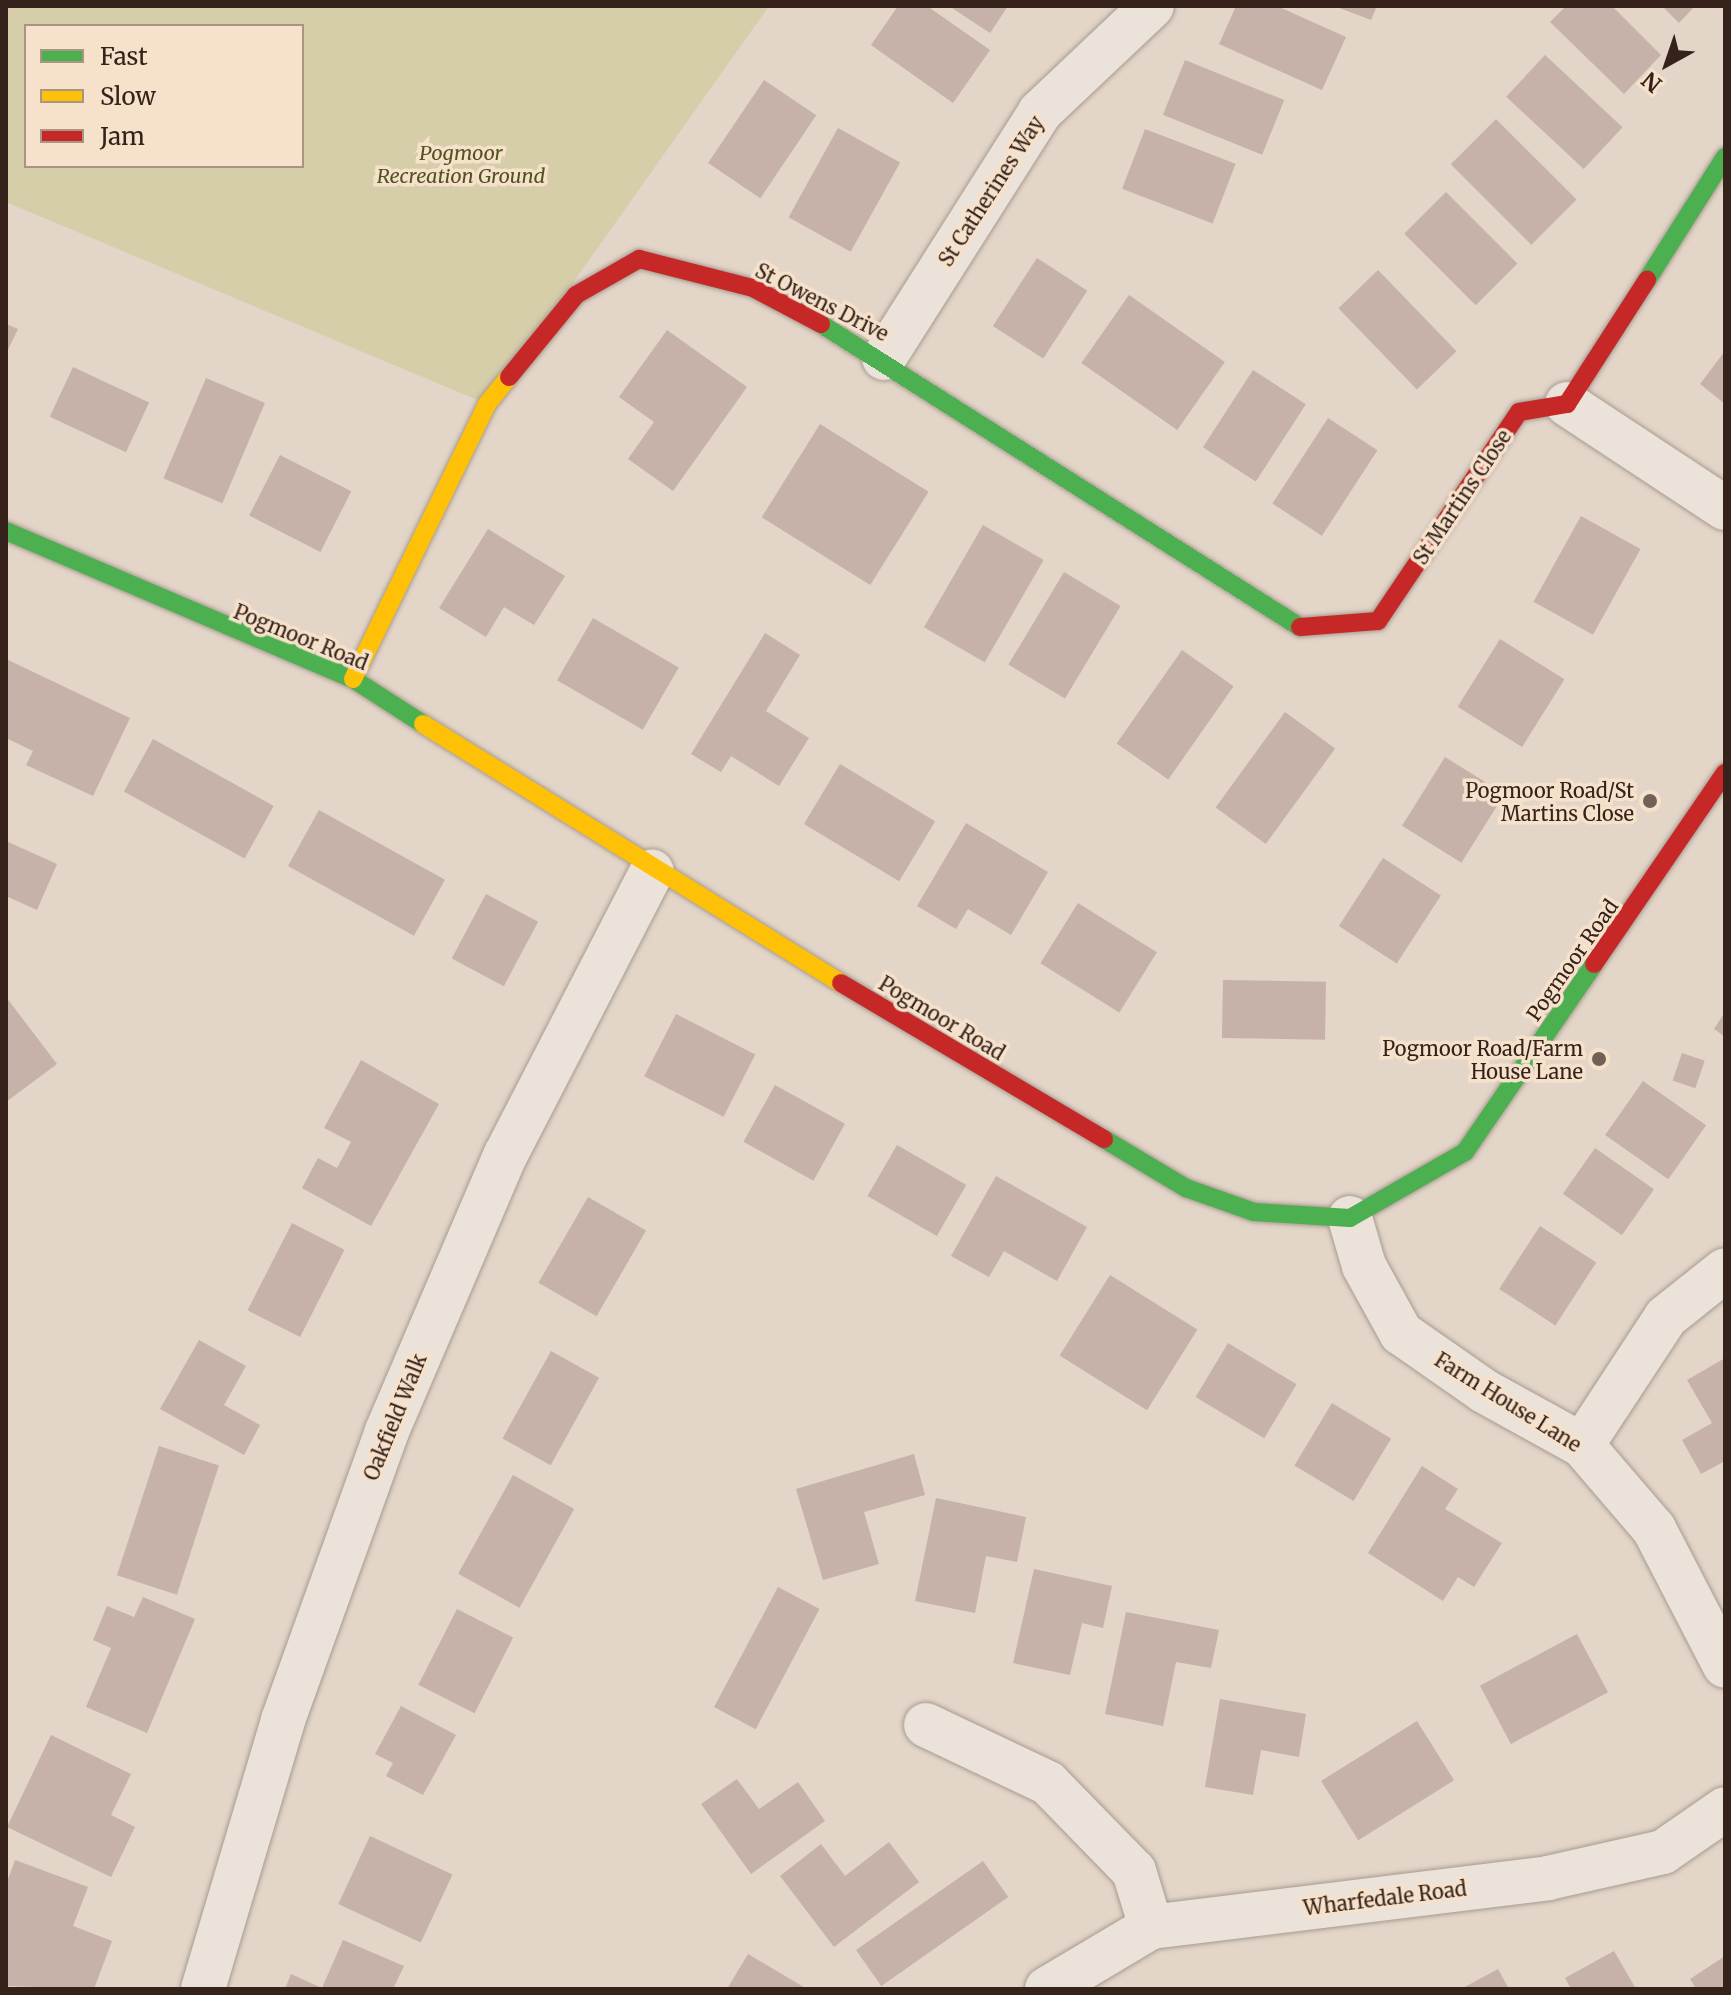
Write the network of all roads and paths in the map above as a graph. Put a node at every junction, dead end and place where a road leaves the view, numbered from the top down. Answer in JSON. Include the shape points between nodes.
{"nodes":[{"id":1,"x":1152,"y":6,"type":"edge"},
{"id":2,"x":1725,"y":157,"type":"edge"},
{"id":3,"x":884,"y":358,"type":"junction"},
{"id":4,"x":1567,"y":404,"type":"junction"},
{"id":5,"x":1725,"y":508,"type":"edge"},
{"id":6,"x":6,"y":531,"type":"edge"},
{"id":7,"x":1378,"y":621,"type":"joint"},
{"id":8,"x":353,"y":679,"type":"junction"},
{"id":9,"x":1725,"y":773,"type":"edge"},
{"id":10,"x":652,"y":871,"type":"junction"},
{"id":11,"x":1350,"y":1218,"type":"junction"},
{"id":12,"x":1725,"y":1270,"type":"edge"},
{"id":13,"x":1582,"y":1445,"type":"junction"},
{"id":14,"x":1725,"y":1666,"type":"edge"},
{"id":15,"x":926,"y":1725,"type":"dead end"},
{"id":16,"x":1725,"y":1809,"type":"edge"},
{"id":17,"x":1151,"y":1927,"type":"junction"},
{"id":18,"x":203,"y":1989,"type":"edge"},
{"id":19,"x":1047,"y":1989,"type":"edge"}],
"edges":[{"from":1,"to":3,"type":"street","name":"St Catherines Way","via":[[1040,112]]},
{"from":2,"to":4,"type":"street"},
{"from":3,"to":7,"type":"street","name":"St Owens Drive","via":[[1307,632]]},
{"from":3,"to":8,"type":"street","name":"St Owens Drive","via":[[753,288],[639,259],[576,295],[487,404]]},
{"from":4,"to":5,"type":"street"},
{"from":4,"to":7,"type":"street","name":"St Martins Close","via":[[1519,412]]},
{"from":6,"to":8,"type":"street","name":"Pogmoor Road"},
{"from":8,"to":10,"type":"street","name":"Pogmoor Road"},
{"from":9,"to":11,"type":"street","name":"Pogmoor Road","via":[[1465,1152]]},
{"from":10,"to":11,"type":"street","name":"Pogmoor Road","via":[[1186,1188],[1254,1212]]},
{"from":10,"to":18,"type":"street","name":"Oakfield Walk","via":[[506,1154],[387,1431],[283,1720]]},
{"from":11,"to":13,"type":"street","name":"Farm House Lane","via":[[1364,1266],[1401,1333],[1484,1391]]},
{"from":12,"to":13,"type":"street","via":[[1666,1317]]},
{"from":13,"to":14,"type":"street","name":"Farm House Lane","via":[[1654,1529]]},
{"from":15,"to":17,"type":"street","via":[[1048,1783],[1134,1871]]},
{"from":16,"to":17,"type":"street","name":"Wharfedale Road","via":[[1663,1852],[1548,1878]]},
{"from":17,"to":19,"type":"street","name":"Wharfedale Road"}]}
